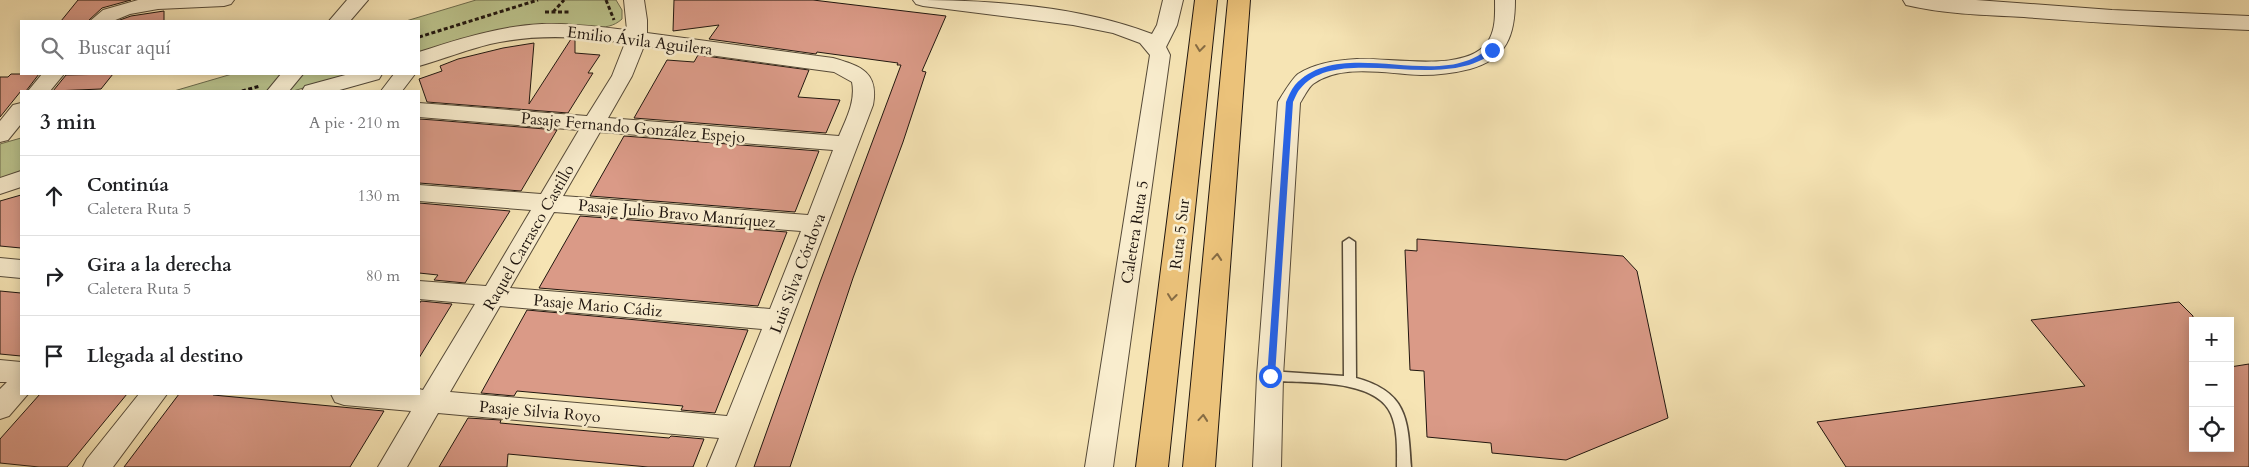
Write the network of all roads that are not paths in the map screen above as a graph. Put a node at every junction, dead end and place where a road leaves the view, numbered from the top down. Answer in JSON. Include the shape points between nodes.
{"nodes":[{"id":1,"x":224,"y":0,"type":"edge"},
{"id":2,"x":358,"y":0,"type":"edge"},
{"id":3,"x":634,"y":0,"type":"edge"},
{"id":4,"x":923,"y":0,"type":"edge"},
{"id":5,"x":1173,"y":0,"type":"edge"},
{"id":6,"x":1206,"y":0,"type":"edge"},
{"id":7,"x":1239,"y":0,"type":"edge"},
{"id":8,"x":1505,"y":0,"type":"edge"},
{"id":9,"x":1914,"y":0,"type":"edge"},
{"id":10,"x":101,"y":20,"type":"edge"},
{"id":11,"x":340,"y":20,"type":"edge"},
{"id":12,"x":2249,"y":23,"type":"edge"},
{"id":13,"x":637,"y":38,"type":"junction"},
{"id":14,"x":1156,"y":47,"type":"junction"},
{"id":15,"x":420,"y":59,"type":"edge"},
{"id":16,"x":53,"y":75,"type":"edge"},
{"id":17,"x":291,"y":75,"type":"edge"},
{"id":18,"x":369,"y":75,"type":"edge"},
{"id":19,"x":404,"y":75,"type":"edge"},
{"id":20,"x":861,"y":78,"type":"joint"},
{"id":21,"x":39,"y":90,"type":"edge"},
{"id":22,"x":278,"y":90,"type":"edge"},
{"id":23,"x":316,"y":90,"type":"edge"},
{"id":24,"x":392,"y":90,"type":"edge"},
{"id":25,"x":420,"y":110,"type":"edge"},
{"id":26,"x":20,"y":111,"type":"edge"},
{"id":27,"x":594,"y":124,"type":"junction"},
{"id":28,"x":0,"y":134,"type":"edge"},
{"id":29,"x":847,"y":144,"type":"junction"},
{"id":30,"x":20,"y":179,"type":"edge"},
{"id":31,"x":0,"y":186,"type":"edge"},
{"id":32,"x":420,"y":193,"type":"edge"},
{"id":33,"x":548,"y":203,"type":"junction"},
{"id":34,"x":815,"y":224,"type":"junction"},
{"id":35,"x":1349,"y":242,"type":"dead end"},
{"id":36,"x":0,"y":267,"type":"edge"},
{"id":37,"x":20,"y":269,"type":"edge"},
{"id":38,"x":420,"y":290,"type":"edge"},
{"id":39,"x":493,"y":296,"type":"junction"},
{"id":40,"x":778,"y":320,"type":"junction"},
{"id":41,"x":0,"y":371,"type":"edge"},
{"id":42,"x":20,"y":373,"type":"edge"},
{"id":43,"x":1270,"y":376,"type":"junction"},
{"id":44,"x":1350,"y":381,"type":"junction"},
{"id":45,"x":20,"y":385,"type":"edge"},
{"id":46,"x":153,"y":395,"type":"edge"},
{"id":47,"x":356,"y":395,"type":"edge"},
{"id":48,"x":431,"y":401,"type":"junction"},
{"id":49,"x":0,"y":408,"type":"edge"},
{"id":50,"x":736,"y":428,"type":"junction"},
{"id":51,"x":97,"y":467,"type":"edge"},
{"id":52,"x":392,"y":467,"type":"edge"},
{"id":53,"x":721,"y":467,"type":"edge"},
{"id":54,"x":1099,"y":467,"type":"edge"},
{"id":55,"x":1152,"y":467,"type":"edge"},
{"id":56,"x":1199,"y":467,"type":"edge"},
{"id":57,"x":1267,"y":467,"type":"edge"},
{"id":58,"x":1404,"y":467,"type":"edge"}],
"edges":[{"from":1,"to":10,"type":"street","via":[[130,5]]},
{"from":2,"to":11,"type":"street"},
{"from":3,"to":13,"type":"street","name":"Raquel Carrasco Castillo"},
{"from":4,"to":14,"type":"street","via":[[1110,26],[1147,39]]},
{"from":5,"to":14,"type":"street","via":[[1167,25]]},
{"from":6,"to":55,"type":"highway","name":"Ruta 5 Sur","one_way":true},
{"from":56,"to":7,"type":"highway","one_way":true},
{"from":8,"to":43,"type":"street","via":[[1500,38],[1492,50],[1478,60],[1444,68],[1332,68],[1304,80],[1292,94]]},
{"from":9,"to":12,"type":"street","via":[[2103,17]]},
{"from":13,"to":15,"type":"street","name":"Emilio Ávila Aguilera","via":[[592,32],[534,31],[471,43]]},
{"from":13,"to":20,"type":"street","name":"Emilio Ávila Aguilera","via":[[832,65]]},
{"from":13,"to":27,"type":"street","name":"Raquel Carrasco Castillo","via":[[622,76]]},
{"from":14,"to":54,"type":"street","name":"Caletera Ruta 5","via":[[1160,62]]},
{"from":16,"to":21,"type":"street"},
{"from":17,"to":22,"type":"street"},
{"from":18,"to":23,"type":"street"},
{"from":19,"to":24,"type":"street"},
{"from":20,"to":29,"type":"street","name":"Luis Silva Córdova","via":[[864,97]]},
{"from":25,"to":27,"type":"street","name":"Pasaje Fernando González Espejo"},
{"from":26,"to":28,"type":"street"},
{"from":27,"to":29,"type":"street","name":"Pasaje Fernando González Espejo"},
{"from":27,"to":33,"type":"street","name":"Raquel Carrasco Castillo"},
{"from":29,"to":34,"type":"street","name":"Luis Silva Córdova"},
{"from":30,"to":31,"type":"street"},
{"from":32,"to":33,"type":"street","name":"Pasaje Julio Bravo Manríquez"},
{"from":33,"to":34,"type":"street","name":"Pasaje Julio Bravo Manríquez"},
{"from":33,"to":39,"type":"street","name":"Raquel Carrasco Castillo"},
{"from":34,"to":40,"type":"street","name":"Luis Silva Córdova"},
{"from":35,"to":44,"type":"lane"},
{"from":36,"to":37,"type":"street"},
{"from":38,"to":39,"type":"street","name":"Pasaje Mario Cádiz"},
{"from":39,"to":40,"type":"street","name":"Pasaje Mario Cádiz"},
{"from":39,"to":48,"type":"street","name":"Raquel Carrasco Castillo"},
{"from":40,"to":50,"type":"street","name":"Luis Silva Córdova"},
{"from":41,"to":42,"type":"street"},
{"from":43,"to":44,"type":"lane"},
{"from":43,"to":57,"type":"street"},
{"from":44,"to":58,"type":"lane","via":[[1378,391],[1396,408],[1402,430]]},
{"from":45,"to":49,"type":"street"},
{"from":46,"to":51,"type":"street"},
{"from":47,"to":48,"type":"street","name":"Pasaje Silvia Royo"},
{"from":48,"to":50,"type":"street","name":"Pasaje Silvia Royo"},
{"from":48,"to":52,"type":"street","name":"Raquel Carrasco Castillo"},
{"from":50,"to":53,"type":"street","name":"Luis Silva Córdova"}]}
